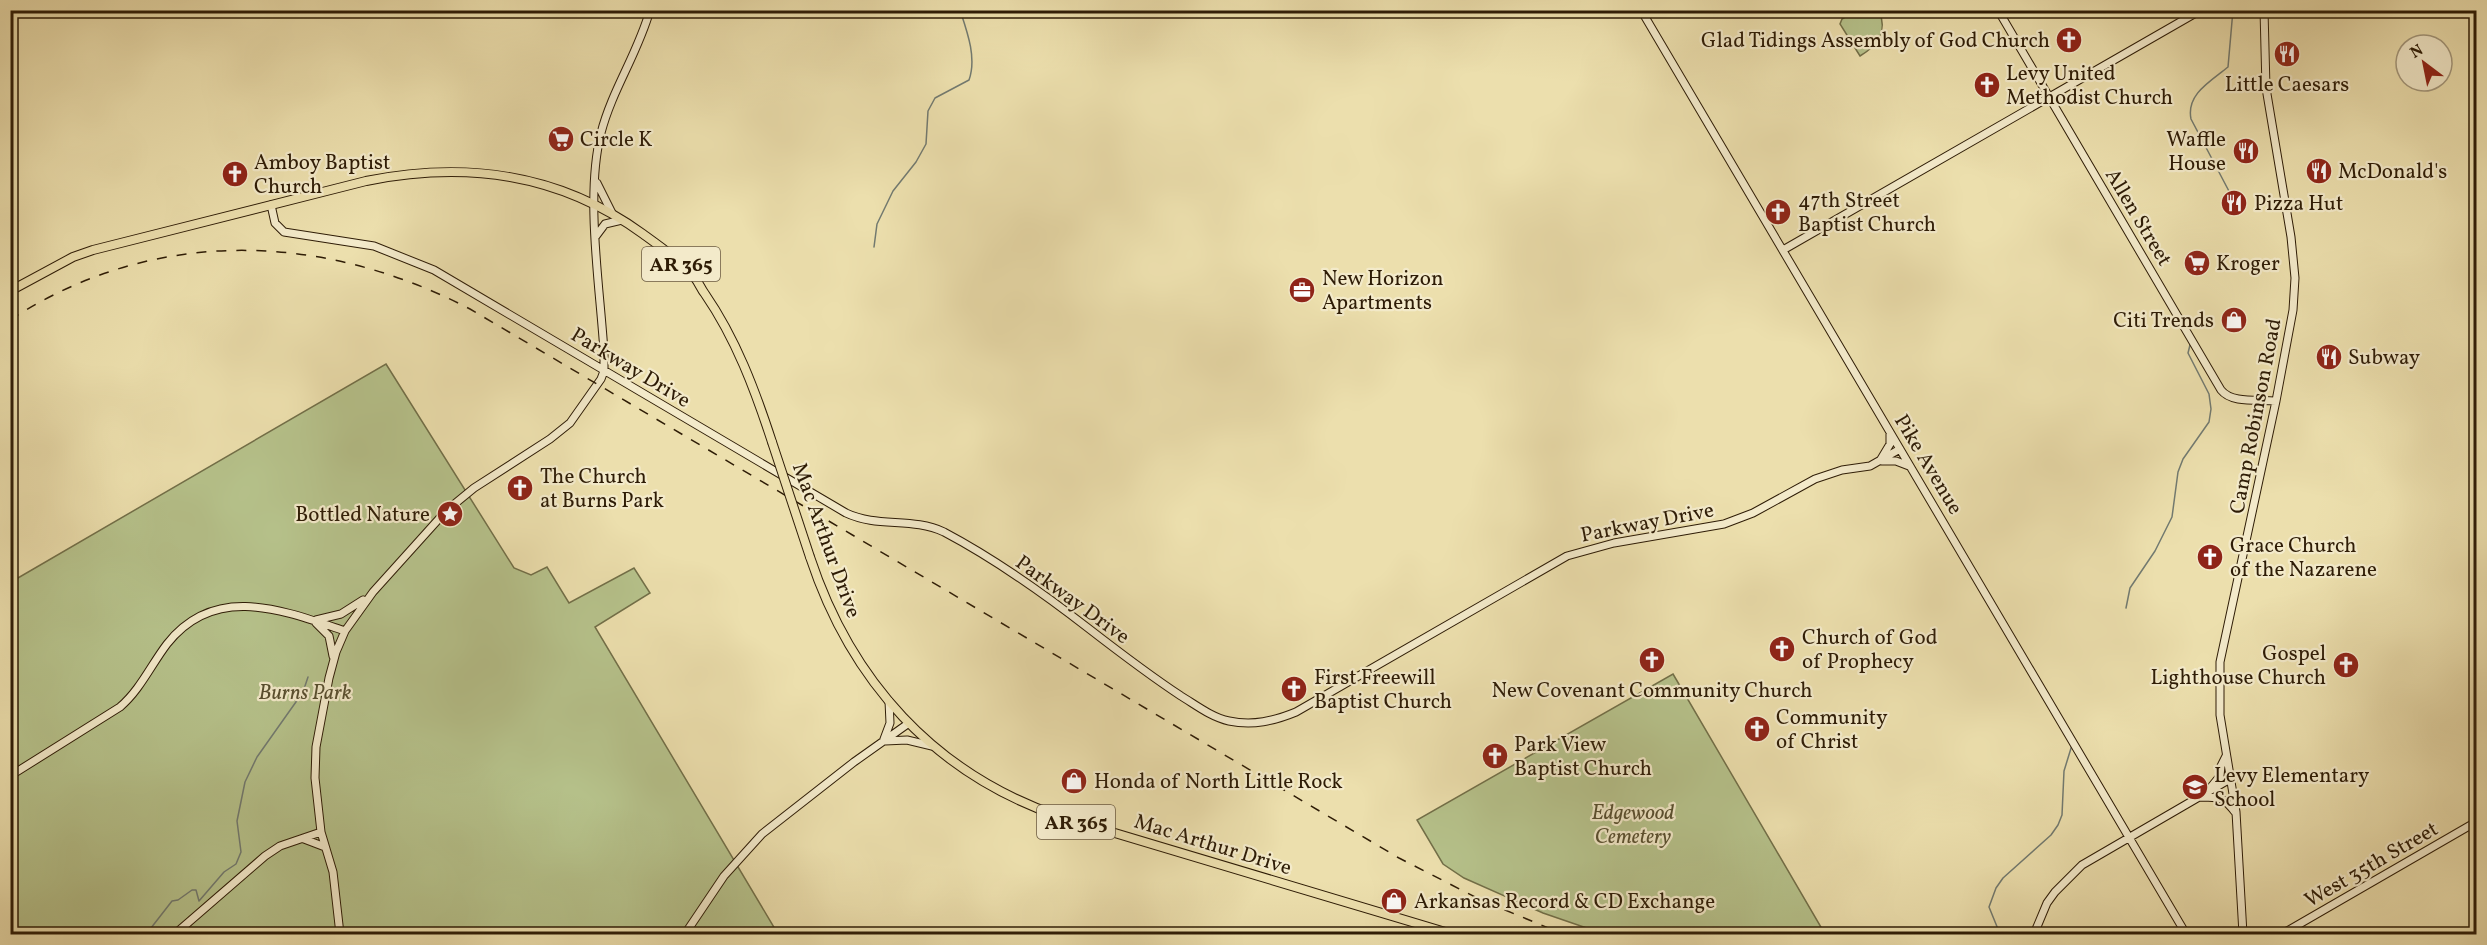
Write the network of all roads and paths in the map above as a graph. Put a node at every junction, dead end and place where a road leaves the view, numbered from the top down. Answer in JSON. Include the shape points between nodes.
{"nodes":[{"id":1,"x":651,"y":10,"type":"edge"},
{"id":2,"x":1641,"y":10,"type":"edge"},
{"id":3,"x":1998,"y":10,"type":"edge"},
{"id":4,"x":2201,"y":10,"type":"edge"},
{"id":5,"x":2264,"y":10,"type":"edge"},
{"id":6,"x":2049,"y":96,"type":"junction"},
{"id":7,"x":596,"y":180,"type":"junction"},
{"id":8,"x":595,"y":204,"type":"junction"},
{"id":9,"x":271,"y":205,"type":"junction"},
{"id":10,"x":612,"y":213,"type":"junction"},
{"id":11,"x":622,"y":220,"type":"junction"},
{"id":12,"x":596,"y":236,"type":"junction"},
{"id":13,"x":1783,"y":250,"type":"junction"},
{"id":14,"x":10,"y":291,"type":"edge"},
{"id":15,"x":604,"y":352,"type":"junction"},
{"id":16,"x":591,"y":363,"type":"junction"},
{"id":17,"x":604,"y":371,"type":"junction"},
{"id":18,"x":2276,"y":401,"type":"junction"},
{"id":19,"x":1888,"y":427,"type":"junction"},
{"id":20,"x":1900,"y":449,"type":"junction"},
{"id":21,"x":1880,"y":462,"type":"junction"},
{"id":22,"x":1911,"y":467,"type":"junction"},
{"id":23,"x":370,"y":596,"type":"junction"},
{"id":24,"x":314,"y":621,"type":"junction"},
{"id":25,"x":345,"y":631,"type":"junction"},
{"id":26,"x":333,"y":661,"type":"junction"},
{"id":27,"x":889,"y":701,"type":"junction"},
{"id":28,"x":909,"y":723,"type":"junction"},
{"id":29,"x":883,"y":741,"type":"junction"},
{"id":30,"x":932,"y":746,"type":"junction"},
{"id":31,"x":2226,"y":756,"type":"junction"},
{"id":32,"x":10,"y":776,"type":"edge"},
{"id":33,"x":2230,"y":779,"type":"junction"},
{"id":34,"x":2207,"y":792,"type":"junction"},
{"id":35,"x":2199,"y":797,"type":"junction"},
{"id":36,"x":2236,"y":812,"type":"junction"},
{"id":37,"x":2476,"y":822,"type":"edge"},
{"id":38,"x":321,"y":832,"type":"junction"},
{"id":39,"x":2128,"y":837,"type":"junction"},
{"id":40,"x":301,"y":838,"type":"junction"},
{"id":41,"x":325,"y":847,"type":"junction"},
{"id":42,"x":175,"y":934,"type":"edge"},
{"id":43,"x":340,"y":934,"type":"edge"},
{"id":44,"x":685,"y":934,"type":"edge"},
{"id":45,"x":1452,"y":934,"type":"edge"},
{"id":46,"x":2034,"y":934,"type":"edge"},
{"id":47,"x":2186,"y":934,"type":"edge"},
{"id":48,"x":2243,"y":934,"type":"edge"},
{"id":49,"x":2282,"y":934,"type":"edge"}],
"edges":[{"from":1,"to":7,"type":"street","via":[[605,119]]},
{"from":2,"to":13,"type":"street","name":"Pike Avenue"},
{"from":3,"to":6,"type":"street","name":"Allen Street"},
{"from":4,"to":6,"type":"street"},
{"from":5,"to":18,"type":"street","name":"Camp Robinson Road","via":[[2266,88],[2295,278]]},
{"from":6,"to":13,"type":"street"},
{"from":6,"to":18,"type":"street","name":"Allen Street","via":[[2221,390],[2234,399]]},
{"from":7,"to":8,"type":"street"},
{"from":7,"to":10,"type":"street"},
{"from":8,"to":9,"type":"main road","number":"AR 365","via":[[527,180],[450,171],[386,177]]},
{"from":8,"to":10,"type":"main road","number":"AR 365"},
{"from":8,"to":12,"type":"street"},
{"from":9,"to":14,"type":"main road","number":"AR 365","via":[[93,250]]},
{"from":9,"to":16,"type":"street","name":"Parkway Drive","via":[[275,223],[284,232],[357,242],[406,257]]},
{"from":10,"to":11,"type":"main road","number":"AR 365"},
{"from":11,"to":12,"type":"street","via":[[605,224]]},
{"from":11,"to":27,"type":"main road","name":"Mac Arthur Drive","number":"AR 365","bridge":true,"via":[[665,250],[697,280],[735,345],[825,599],[847,641]]},
{"from":12,"to":15,"type":"street"},
{"from":13,"to":19,"type":"street","name":"Pike Avenue"},
{"from":15,"to":16,"type":"street"},
{"from":15,"to":17,"type":"street"},
{"from":16,"to":17,"type":"street","name":"Parkway Drive"},
{"from":17,"to":21,"type":"street","name":"Parkway Drive","via":[[846,513],[866,521],[917,524],[943,532],[1026,582],[1193,703],[1222,719],[1241,723],[1268,722],[1298,711],[1567,556],[1614,543],[1724,524],[1820,477]]},
{"from":17,"to":23,"type":"street","via":[[589,399],[564,429],[460,499]]},
{"from":18,"to":31,"type":"street","name":"Camp Robinson Road","via":[[2220,662],[2220,715]]},
{"from":19,"to":20,"type":"street","name":"Pike Avenue"},
{"from":19,"to":21,"type":"street","via":[[1890,444]]},
{"from":20,"to":21,"type":"street","name":"Parkway Drive"},
{"from":20,"to":22,"type":"street","name":"Pike Avenue"},
{"from":21,"to":22,"type":"street","name":"Parkway Drive","via":[[1896,461]]},
{"from":22,"to":39,"type":"street","name":"Pike Avenue"},
{"from":23,"to":24,"type":"street","via":[[341,614]]},
{"from":23,"to":25,"type":"street"},
{"from":24,"to":25,"type":"street"},
{"from":24,"to":26,"type":"street","via":[[329,636]]},
{"from":24,"to":32,"type":"street","via":[[246,606],[199,615],[174,635],[120,707]]},
{"from":25,"to":26,"type":"street"},
{"from":26,"to":38,"type":"street","via":[[315,761]]},
{"from":27,"to":28,"type":"main road","name":"Mac Arthur Drive","number":"AR 365"},
{"from":27,"to":29,"type":"street","via":[[890,723]]},
{"from":28,"to":29,"type":"street"},
{"from":28,"to":30,"type":"main road","name":"Mac Arthur Drive","number":"AR 365"},
{"from":29,"to":30,"type":"street","via":[[907,740]]},
{"from":29,"to":44,"type":"street","via":[[751,845],[724,876]]},
{"from":30,"to":45,"type":"main road","name":"Mac Arthur Drive","number":"AR 365","via":[[988,786],[1041,810]]},
{"from":31,"to":33,"type":"street","name":"Camp Robinson Road"},
{"from":31,"to":34,"type":"street","via":[[2220,776]]},
{"from":33,"to":34,"type":"street"},
{"from":33,"to":36,"type":"street","name":"Camp Robinson Road"},
{"from":34,"to":35,"type":"street"},
{"from":35,"to":36,"type":"street","via":[[2225,799]]},
{"from":35,"to":39,"type":"street"},
{"from":36,"to":48,"type":"street","name":"Camp Robinson Road"},
{"from":37,"to":49,"type":"street","name":"West 35th Street"},
{"from":38,"to":40,"type":"street"},
{"from":38,"to":41,"type":"street"},
{"from":39,"to":46,"type":"street","via":[[2091,858],[2063,882],[2047,903]]},
{"from":39,"to":47,"type":"street","name":"Pike Avenue"},
{"from":40,"to":41,"type":"street"},
{"from":40,"to":42,"type":"street","via":[[265,856]]},
{"from":41,"to":43,"type":"street","via":[[333,872]]}]}
